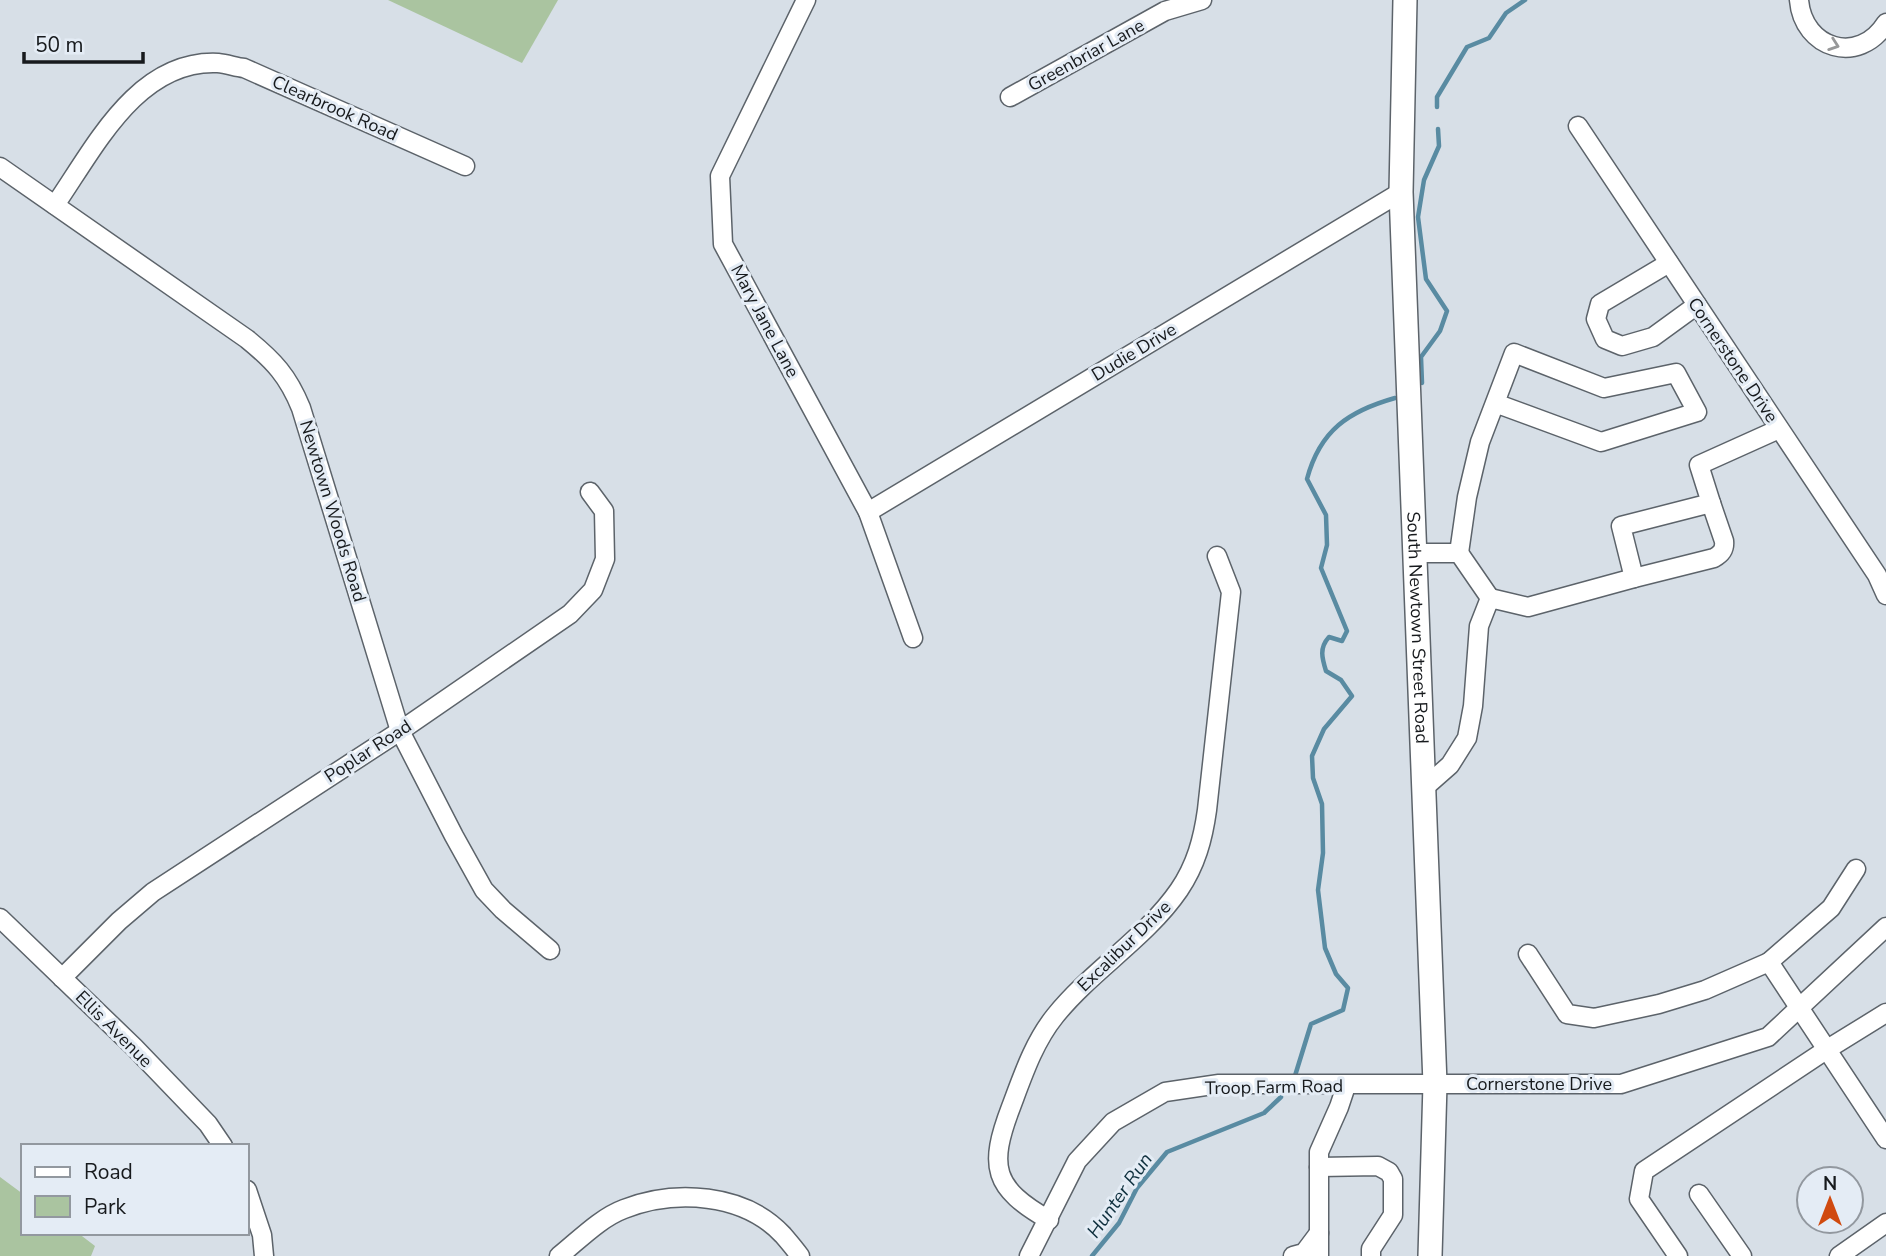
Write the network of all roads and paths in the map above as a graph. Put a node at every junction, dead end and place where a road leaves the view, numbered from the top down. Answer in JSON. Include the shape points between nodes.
{"nodes":[{"id":1,"x":806,"y":0,"type":"edge"},
{"id":2,"x":1202,"y":0,"type":"edge"},
{"id":3,"x":1405,"y":0,"type":"edge"},
{"id":4,"x":1799,"y":0,"type":"edge"},
{"id":5,"x":1886,"y":23,"type":"edge"},
{"id":6,"x":1010,"y":97,"type":"dead end"},
{"id":7,"x":1578,"y":126,"type":"dead end"},
{"id":8,"x":466,"y":166,"type":"dead end"},
{"id":9,"x":0,"y":167,"type":"edge"},
{"id":10,"x":1401,"y":192,"type":"junction"},
{"id":11,"x":55,"y":205,"type":"junction"},
{"id":12,"x":1669,"y":263,"type":"junction"},
{"id":13,"x":1697,"y":305,"type":"junction"},
{"id":14,"x":1495,"y":403,"type":"junction"},
{"id":15,"x":1779,"y":429,"type":"junction"},
{"id":16,"x":590,"y":492,"type":"dead end"},
{"id":17,"x":1711,"y":503,"type":"junction"},
{"id":18,"x":868,"y":512,"type":"junction"},
{"id":19,"x":1416,"y":553,"type":"junction"},
{"id":20,"x":1459,"y":553,"type":"junction"},
{"id":21,"x":1217,"y":556,"type":"dead end"},
{"id":22,"x":1634,"y":578,"type":"junction"},
{"id":23,"x":1886,"y":595,"type":"edge"},
{"id":24,"x":1490,"y":598,"type":"junction"},
{"id":25,"x":913,"y":638,"type":"dead end"},
{"id":26,"x":400,"y":731,"type":"junction"},
{"id":27,"x":1425,"y":788,"type":"junction"},
{"id":28,"x":1856,"y":869,"type":"dead end"},
{"id":29,"x":0,"y":918,"type":"edge"},
{"id":30,"x":1886,"y":927,"type":"edge"},
{"id":31,"x":550,"y":950,"type":"dead end"},
{"id":32,"x":1528,"y":954,"type":"dead end"},
{"id":33,"x":1769,"y":962,"type":"junction"},
{"id":34,"x":62,"y":978,"type":"junction"},
{"id":35,"x":1799,"y":1009,"type":"junction"},
{"id":36,"x":1886,"y":1013,"type":"edge"},
{"id":37,"x":1826,"y":1049,"type":"junction"},
{"id":38,"x":1436,"y":1084,"type":"junction"},
{"id":39,"x":1346,"y":1086,"type":"junction"},
{"id":40,"x":1886,"y":1139,"type":"edge"},
{"id":41,"x":222,"y":1144,"type":"edge"},
{"id":42,"x":1319,"y":1167,"type":"junction"},
{"id":43,"x":248,"y":1193,"type":"edge"},
{"id":44,"x":1699,"y":1194,"type":"dead end"},
{"id":45,"x":1049,"y":1220,"type":"junction"},
{"id":46,"x":1886,"y":1223,"type":"edge"},
{"id":47,"x":1318,"y":1233,"type":"junction"},
{"id":48,"x":264,"y":1256,"type":"edge"},
{"id":49,"x":559,"y":1256,"type":"edge"},
{"id":50,"x":800,"y":1256,"type":"edge"},
{"id":51,"x":1029,"y":1256,"type":"edge"},
{"id":52,"x":1293,"y":1256,"type":"edge"},
{"id":53,"x":1318,"y":1256,"type":"edge"},
{"id":54,"x":1371,"y":1256,"type":"edge"},
{"id":55,"x":1430,"y":1256,"type":"edge"},
{"id":56,"x":1678,"y":1256,"type":"edge"},
{"id":57,"x":1742,"y":1256,"type":"edge"},
{"id":58,"x":1839,"y":1256,"type":"edge"}],
"edges":[{"from":1,"to":18,"type":"street","name":"Mary Jane Lane","via":[[720,176],[723,244]]},
{"from":2,"to":6,"type":"street","name":"Greenbriar Lane","via":[[1165,11]]},
{"from":3,"to":10,"type":"main road","name":"South Newtown Street Road"},
{"from":4,"to":5,"type":"street","one_way":true,"via":[[1802,20],[1815,37],[1832,46],[1863,46]]},
{"from":7,"to":12,"type":"street","name":"Cornerstone Drive"},
{"from":8,"to":11,"type":"street","name":"Clearbrook Road","via":[[244,68],[216,63],[164,76],[140,90],[119,111]]},
{"from":9,"to":11,"type":"street","name":"Newtown Woods Road"},
{"from":10,"to":18,"type":"street","name":"Dudie Drive"},
{"from":10,"to":19,"type":"main road","name":"South Newtown Street Road"},
{"from":11,"to":26,"type":"street","name":"Newtown Woods Road","via":[[273,359],[291,385]]},
{"from":12,"to":13,"type":"street","name":"Cornerstone Drive"},
{"from":12,"to":13,"type":"street","via":[[1600,304],[1596,319],[1605,339],[1622,346],[1653,337]]},
{"from":13,"to":15,"type":"street","name":"Cornerstone Drive"},
{"from":14,"to":14,"type":"street","via":[[1514,353],[1604,388],[1676,373],[1697,412],[1601,442]]},
{"from":14,"to":20,"type":"street","via":[[1479,442]]},
{"from":15,"to":17,"type":"street","via":[[1699,465]]},
{"from":15,"to":23,"type":"street","name":"Cornerstone Drive"},
{"from":16,"to":26,"type":"street","name":"Poplar Road","via":[[604,511],[605,559],[593,590],[570,614]]},
{"from":17,"to":22,"type":"street","via":[[1724,541],[1721,554]]},
{"from":17,"to":22,"type":"street","via":[[1620,526]]},
{"from":18,"to":25,"type":"street","name":"Mary Jane Lane"},
{"from":19,"to":20,"type":"street"},
{"from":19,"to":27,"type":"main road","name":"South Newtown Street Road"},
{"from":20,"to":24,"type":"street"},
{"from":21,"to":45,"type":"street","name":"Excalibur Drive","via":[[1231,592],[1203,839],[1193,867],[1163,912],[1083,986],[1044,1031],[1002,1133],[999,1176],[1023,1205]]},
{"from":22,"to":24,"type":"street","via":[[1528,607]]},
{"from":24,"to":27,"type":"street","via":[[1479,626],[1467,738],[1450,765]]},
{"from":26,"to":31,"type":"street","name":"Newtown Woods Road","via":[[484,890]]},
{"from":26,"to":34,"type":"street","name":"Poplar Road","via":[[152,892]]},
{"from":27,"to":38,"type":"main road","name":"South Newtown Street Road"},
{"from":28,"to":33,"type":"street","via":[[1831,908]]},
{"from":29,"to":34,"type":"street","name":"Ellis Avenue"},
{"from":30,"to":35,"type":"street","name":"Cornerstone Drive"},
{"from":32,"to":33,"type":"street","via":[[1567,1014],[1594,1018],[1705,990]]},
{"from":33,"to":35,"type":"street"},
{"from":34,"to":41,"type":"street","name":"Ellis Avenue","via":[[208,1124]]},
{"from":35,"to":37,"type":"street"},
{"from":35,"to":38,"type":"street","name":"Cornerstone Drive","via":[[1768,1037],[1621,1084]]},
{"from":36,"to":37,"type":"street"},
{"from":37,"to":40,"type":"street"},
{"from":37,"to":56,"type":"street","via":[[1644,1171],[1639,1199]]},
{"from":38,"to":39,"type":"street","name":"Troop Farm Road"},
{"from":38,"to":55,"type":"main road","name":"South Newtown Street Road"},
{"from":39,"to":42,"type":"street","via":[[1319,1152]]},
{"from":39,"to":45,"type":"street","name":"Troop Farm Road","via":[[1219,1084],[1165,1092],[1113,1122],[1077,1161]]},
{"from":42,"to":47,"type":"street"},
{"from":42,"to":54,"type":"street","via":[[1378,1166],[1394,1179],[1394,1215]]},
{"from":43,"to":48,"type":"street"},
{"from":44,"to":57,"type":"street"},
{"from":45,"to":51,"type":"street","name":"Troop Farm Road"},
{"from":46,"to":58,"type":"street"},
{"from":47,"to":52,"type":"street","via":[[1304,1252]]},
{"from":47,"to":53,"type":"street"},
{"from":49,"to":50,"type":"street","via":[[622,1209],[665,1197],[706,1197],[746,1209],[782,1233]]}]}
